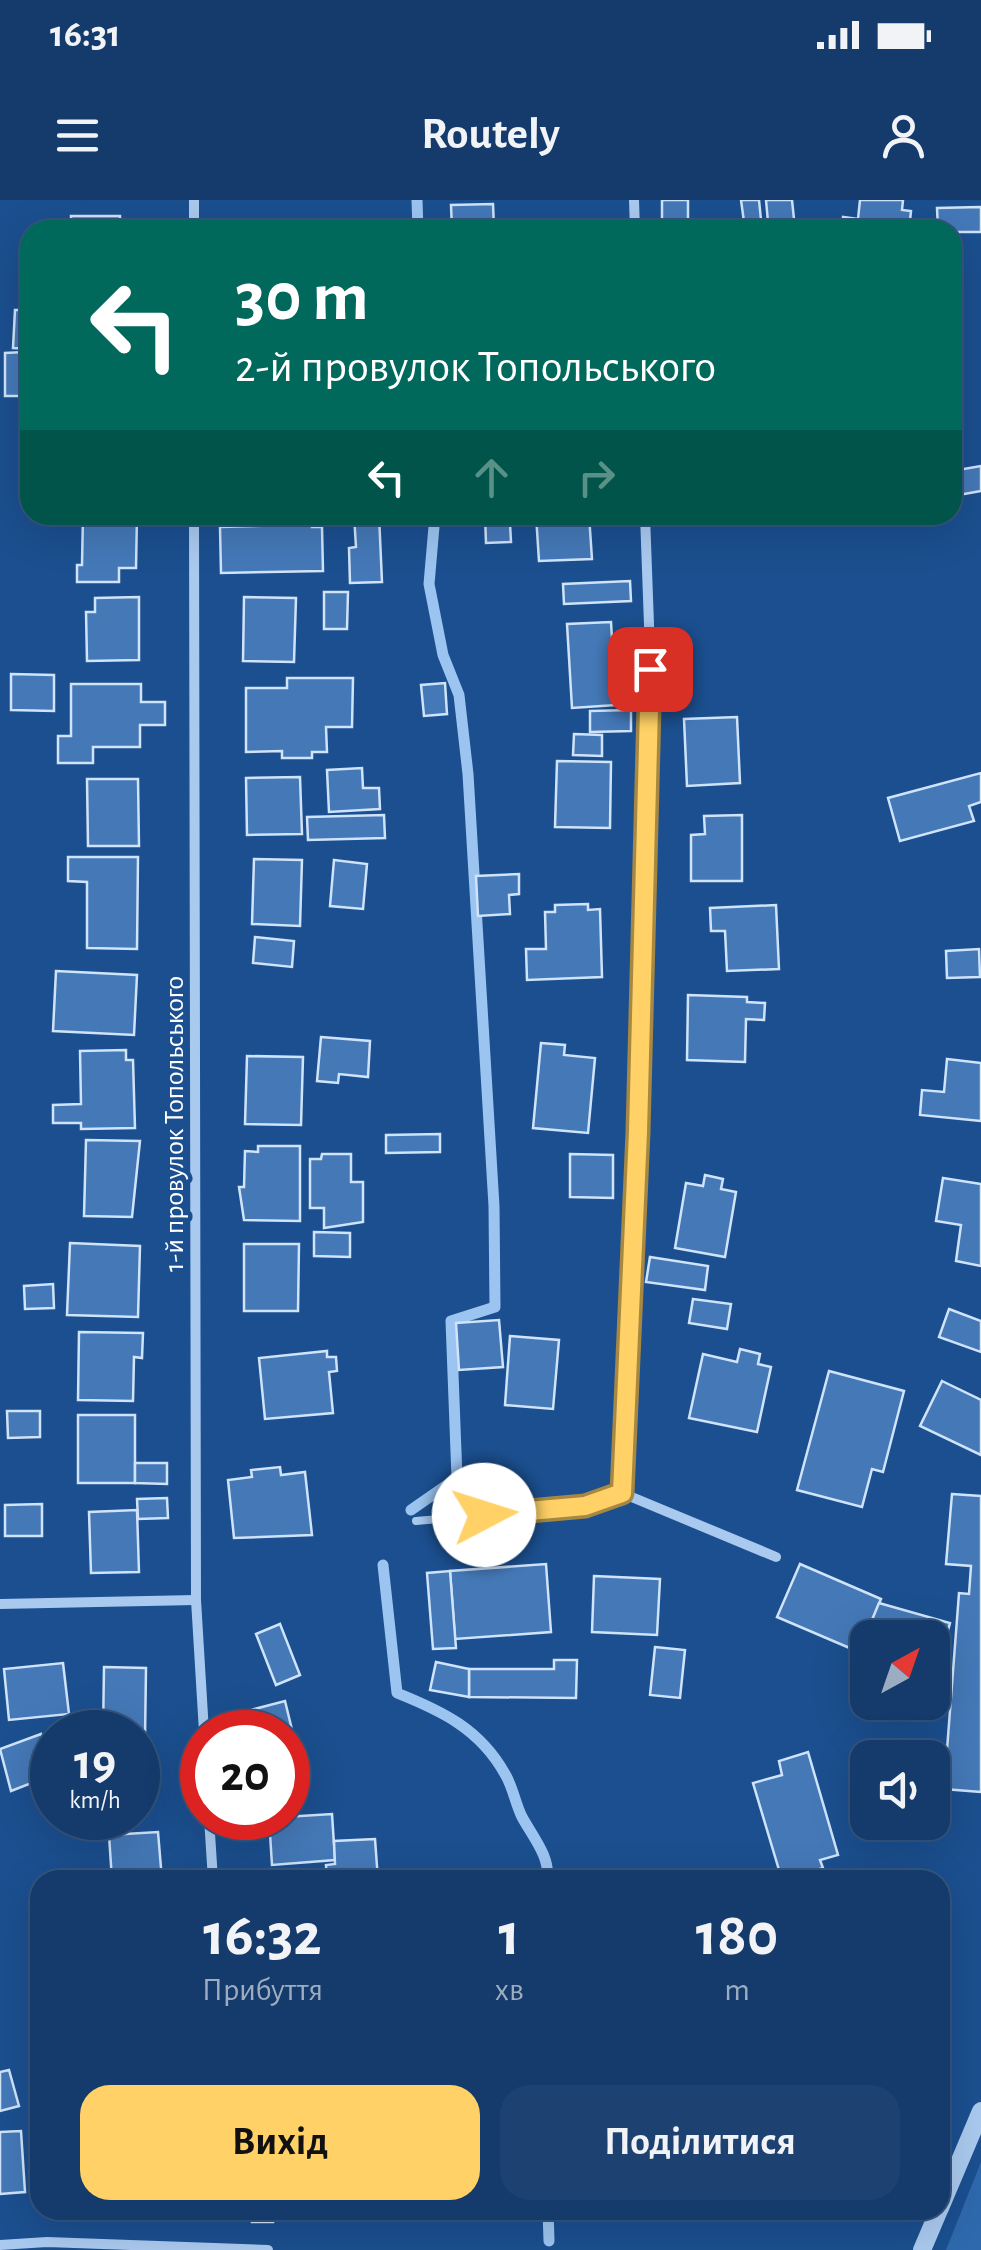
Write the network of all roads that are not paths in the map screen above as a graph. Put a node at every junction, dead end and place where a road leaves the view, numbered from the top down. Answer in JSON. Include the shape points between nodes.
{"nodes":[{"id":1,"x":194,"y":525,"type":"edge"},
{"id":2,"x":645,"y":525,"type":"edge"},
{"id":3,"x":622,"y":1493,"type":"junction"},
{"id":4,"x":416,"y":1521,"type":"dead end"},
{"id":5,"x":776,"y":1557,"type":"dead end"},
{"id":6,"x":196,"y":1600,"type":"junction"},
{"id":7,"x":0,"y":1604,"type":"edge"},
{"id":8,"x":203,"y":1710,"type":"edge"},
{"id":9,"x":210,"y":1840,"type":"edge"},
{"id":10,"x":212,"y":1870,"type":"edge"},
{"id":11,"x":981,"y":2110,"type":"edge"},
{"id":12,"x":950,"y":2185,"type":"edge"},
{"id":13,"x":935,"y":2220,"type":"edge"},
{"id":14,"x":0,"y":2245,"type":"edge"},
{"id":15,"x":268,"y":2250,"type":"edge"},
{"id":16,"x":922,"y":2250,"type":"edge"}],
"edges":[{"from":1,"to":6,"type":"street","name":"1-й провулок Топольського"},
{"from":2,"to":3,"type":"street","via":[[652,708]]},
{"from":3,"to":4,"type":"lane","via":[[585,1506]]},
{"from":3,"to":5,"type":"street"},
{"from":6,"to":7,"type":"street"},
{"from":6,"to":8,"type":"street","name":"1-й провулок Топольського"},
{"from":9,"to":10,"type":"street"},
{"from":11,"to":12,"type":"street"},
{"from":13,"to":16,"type":"street"},
{"from":14,"to":15,"type":"street"}]}
